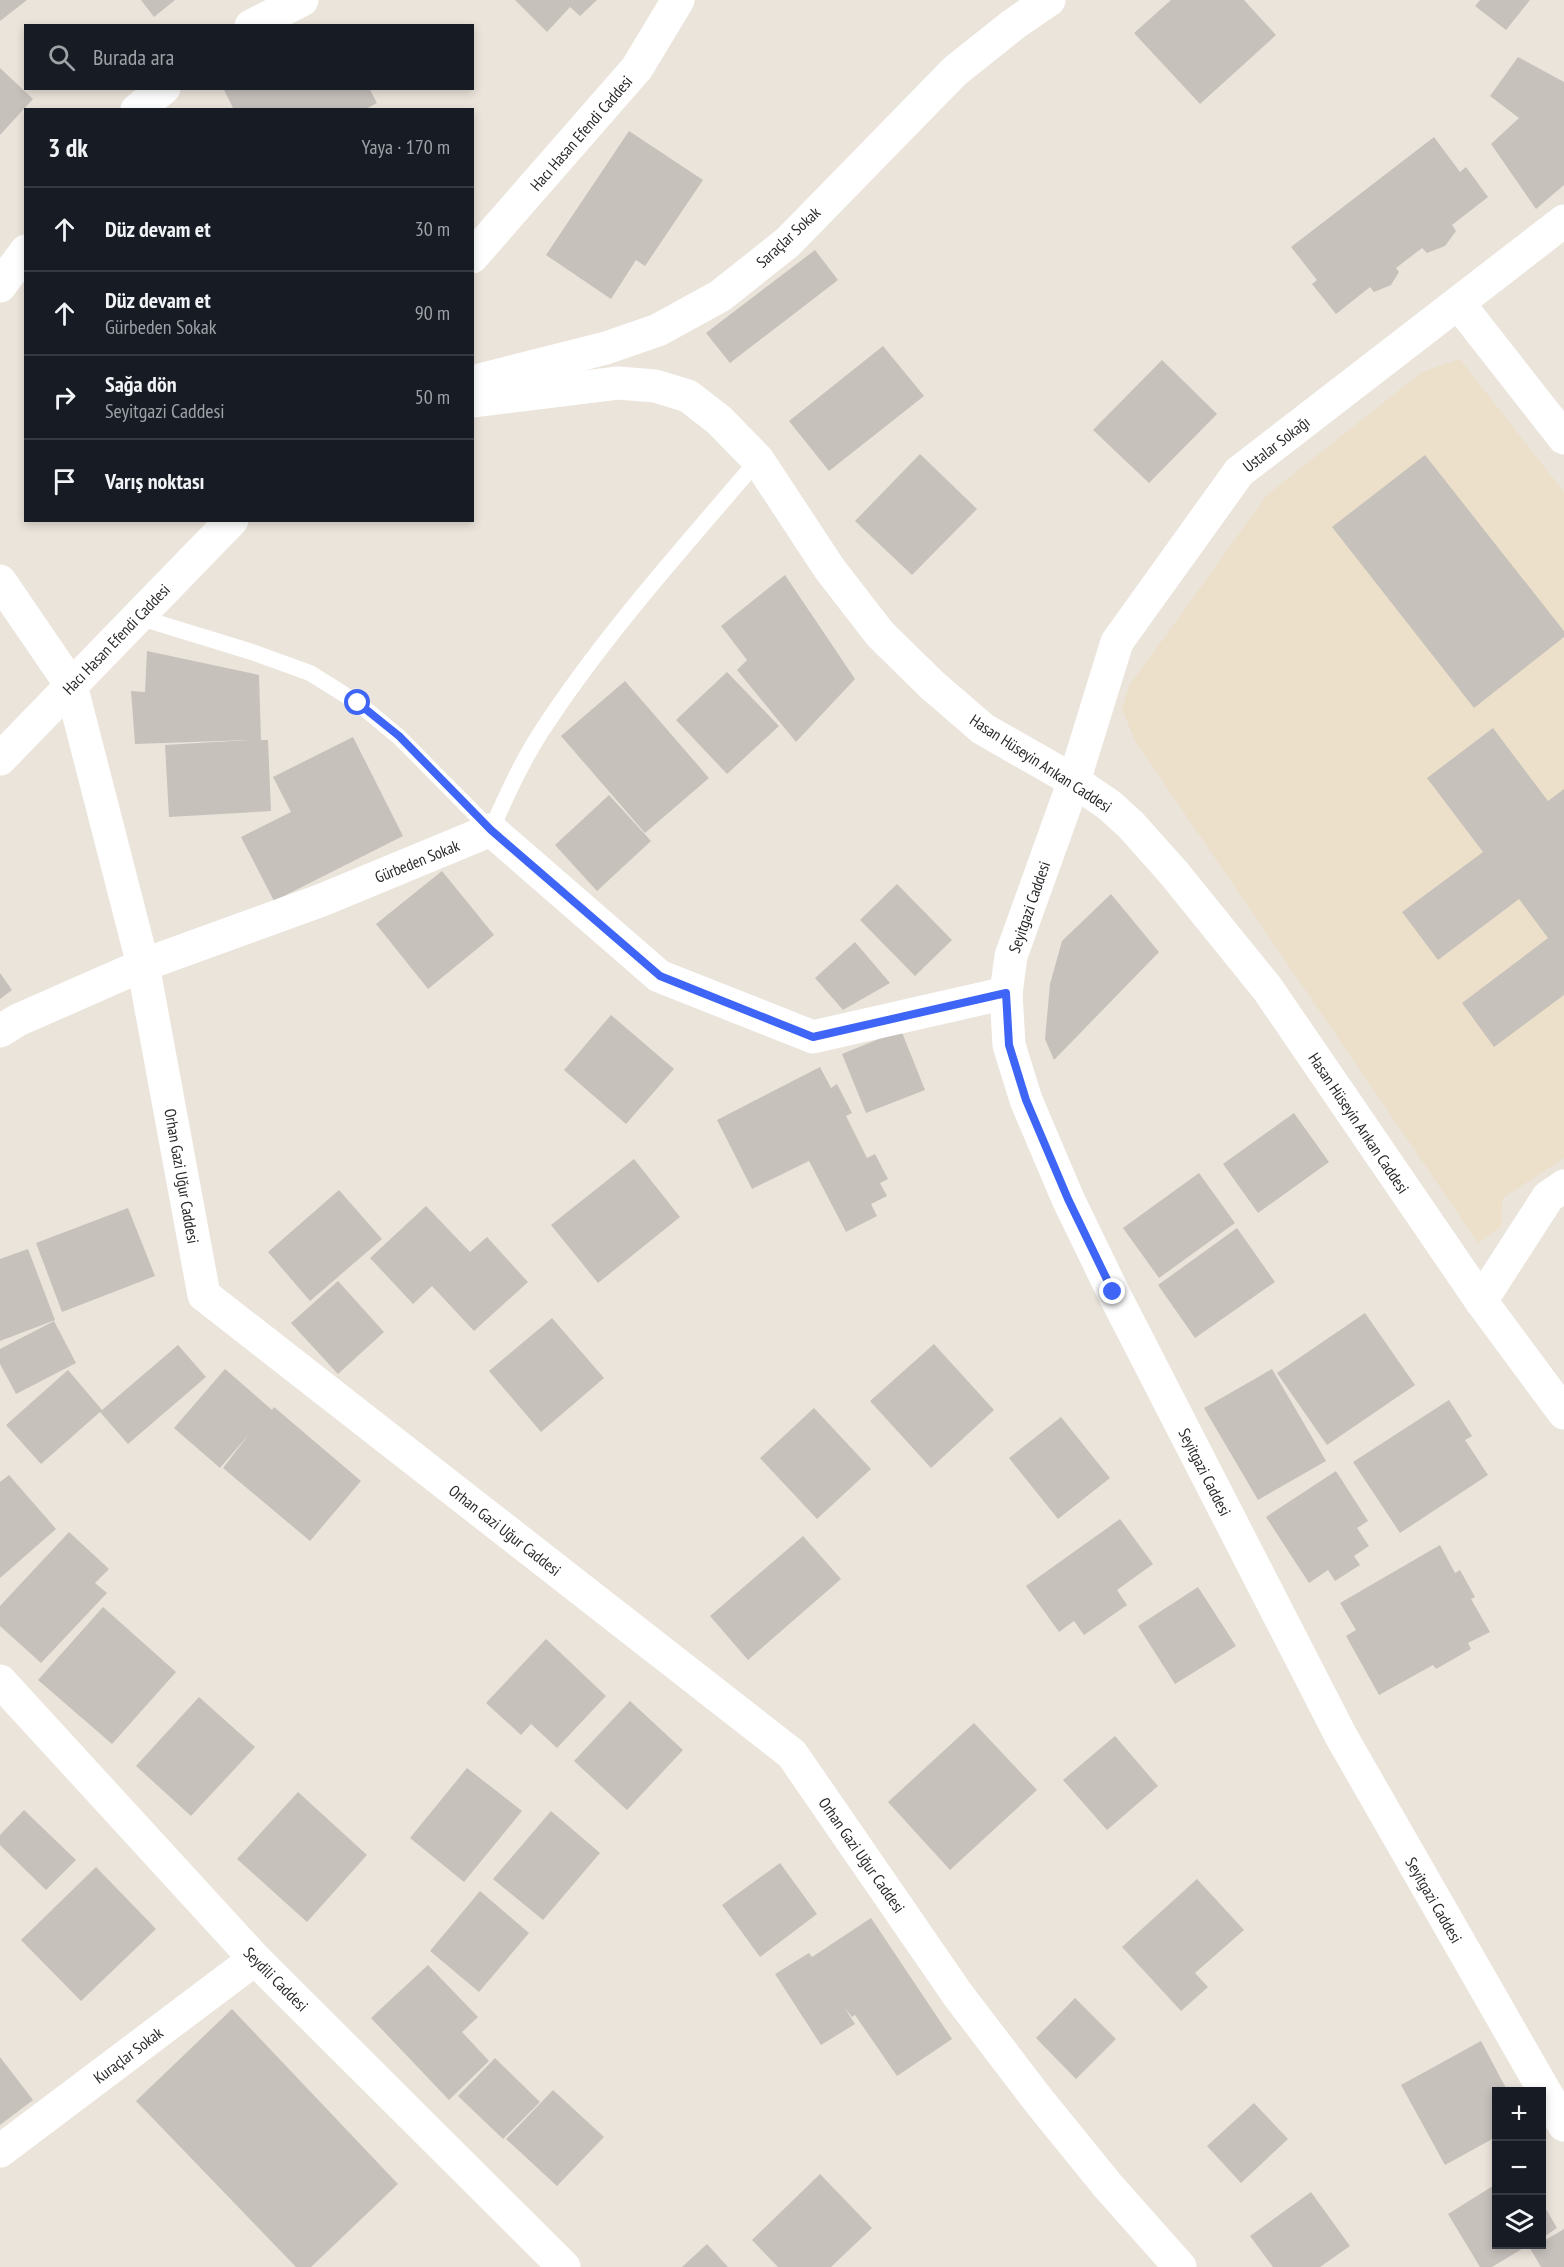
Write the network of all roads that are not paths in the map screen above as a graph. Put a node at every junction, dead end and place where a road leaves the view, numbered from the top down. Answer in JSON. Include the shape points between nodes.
{"nodes":[{"id":1,"x":302,"y":0,"type":"edge"},
{"id":2,"x":678,"y":0,"type":"edge"},
{"id":3,"x":1049,"y":0,"type":"edge"},
{"id":4,"x":255,"y":24,"type":"edge"},
{"id":5,"x":162,"y":90,"type":"edge"},
{"id":6,"x":139,"y":108,"type":"edge"},
{"id":7,"x":1564,"y":221,"type":"edge"},
{"id":8,"x":24,"y":254,"type":"edge"},
{"id":9,"x":474,"y":255,"type":"edge"},
{"id":10,"x":0,"y":286,"type":"edge"},
{"id":11,"x":1459,"y":304,"type":"junction"},
{"id":12,"x":474,"y":381,"type":"edge"},
{"id":13,"x":474,"y":401,"type":"edge"},
{"id":14,"x":1564,"y":438,"type":"edge"},
{"id":15,"x":758,"y":460,"type":"junction"},
{"id":16,"x":230,"y":522,"type":"edge"},
{"id":17,"x":0,"y":581,"type":"edge"},
{"id":18,"x":138,"y":616,"type":"junction"},
{"id":19,"x":71,"y":685,"type":"junction"},
{"id":20,"x":0,"y":759,"type":"edge"},
{"id":21,"x":1074,"y":782,"type":"junction"},
{"id":22,"x":491,"y":830,"type":"junction"},
{"id":23,"x":143,"y":965,"type":"junction"},
{"id":24,"x":1006,"y":993,"type":"junction"},
{"id":25,"x":0,"y":1031,"type":"edge"},
{"id":26,"x":1564,"y":1186,"type":"edge"},
{"id":27,"x":1481,"y":1301,"type":"junction"},
{"id":28,"x":1564,"y":1413,"type":"edge"},
{"id":29,"x":0,"y":1682,"type":"edge"},
{"id":30,"x":255,"y":1959,"type":"junction"},
{"id":31,"x":1564,"y":2125,"type":"edge"},
{"id":32,"x":0,"y":2151,"type":"edge"},
{"id":33,"x":564,"y":2267,"type":"edge"},
{"id":34,"x":1180,"y":2267,"type":"edge"}],
"edges":[{"from":1,"to":4,"type":"street"},
{"from":2,"to":9,"type":"street","name":"Hacı Hasan Efendi Caddesi","via":[[638,68]]},
{"from":3,"to":12,"type":"street","name":"Saraçlar Sokak","via":[[955,70],[788,242],[720,296],[658,330],[606,348]]},
{"from":5,"to":6,"type":"street"},
{"from":7,"to":11,"type":"street","name":"Ustalar Sokağı"},
{"from":8,"to":10,"type":"street"},
{"from":11,"to":14,"type":"street"},
{"from":11,"to":21,"type":"street","name":"Ustalar Sokağı","via":[[1239,472],[1117,642]]},
{"from":13,"to":15,"type":"street","name":"Hasan Hüseyin Arıkan Caddesi","via":[[618,383],[655,386],[688,396],[719,420]]},
{"from":15,"to":21,"type":"street","name":"Hasan Hüseyin Arıkan Caddesi","via":[[829,568],[880,634],[983,729]]},
{"from":15,"to":22,"type":"lane","via":[[595,656],[541,733]]},
{"from":16,"to":18,"type":"street","name":"Hacı Hasan Efendi Caddesi"},
{"from":17,"to":19,"type":"street","name":"Orhan Gazi Uğur Caddesi"},
{"from":18,"to":19,"type":"street","name":"Hacı Hasan Efendi Caddesi"},
{"from":18,"to":22,"type":"lane","via":[[310,673],[358,703],[399,736]]},
{"from":19,"to":20,"type":"street","name":"Hacı Hasan Efendi Caddesi"},
{"from":19,"to":23,"type":"street","name":"Orhan Gazi Uğur Caddesi"},
{"from":21,"to":24,"type":"street","name":"Seyitgazi Caddesi","via":[[1011,956]]},
{"from":21,"to":27,"type":"street","name":"Hasan Hüseyin Arıkan Caddesi","via":[[1131,825],[1267,988]]},
{"from":22,"to":23,"type":"street","name":"Gürbeden Sokak","via":[[322,900]]},
{"from":22,"to":24,"type":"street","via":[[660,976],[813,1037]]},
{"from":23,"to":25,"type":"street","name":"Gürbeden Sokak"},
{"from":23,"to":34,"type":"street","name":"Orhan Gazi Uğur Caddesi","via":[[204,1295],[792,1754],[958,1995],[1108,2186]]},
{"from":24,"to":31,"type":"street","name":"Seyitgazi Caddesi","via":[[1009,1045],[1026,1100],[1113,1292],[1341,1736]]},
{"from":26,"to":27,"type":"street","via":[[1548,1197]]},
{"from":27,"to":28,"type":"street","name":"Hasan Hüseyin Arıkan Caddesi"},
{"from":29,"to":30,"type":"street","name":"Seydili Caddesi"},
{"from":30,"to":32,"type":"street","name":"Kuraçlar Sokak"},
{"from":30,"to":33,"type":"street","name":"Seydili Caddesi"}]}
